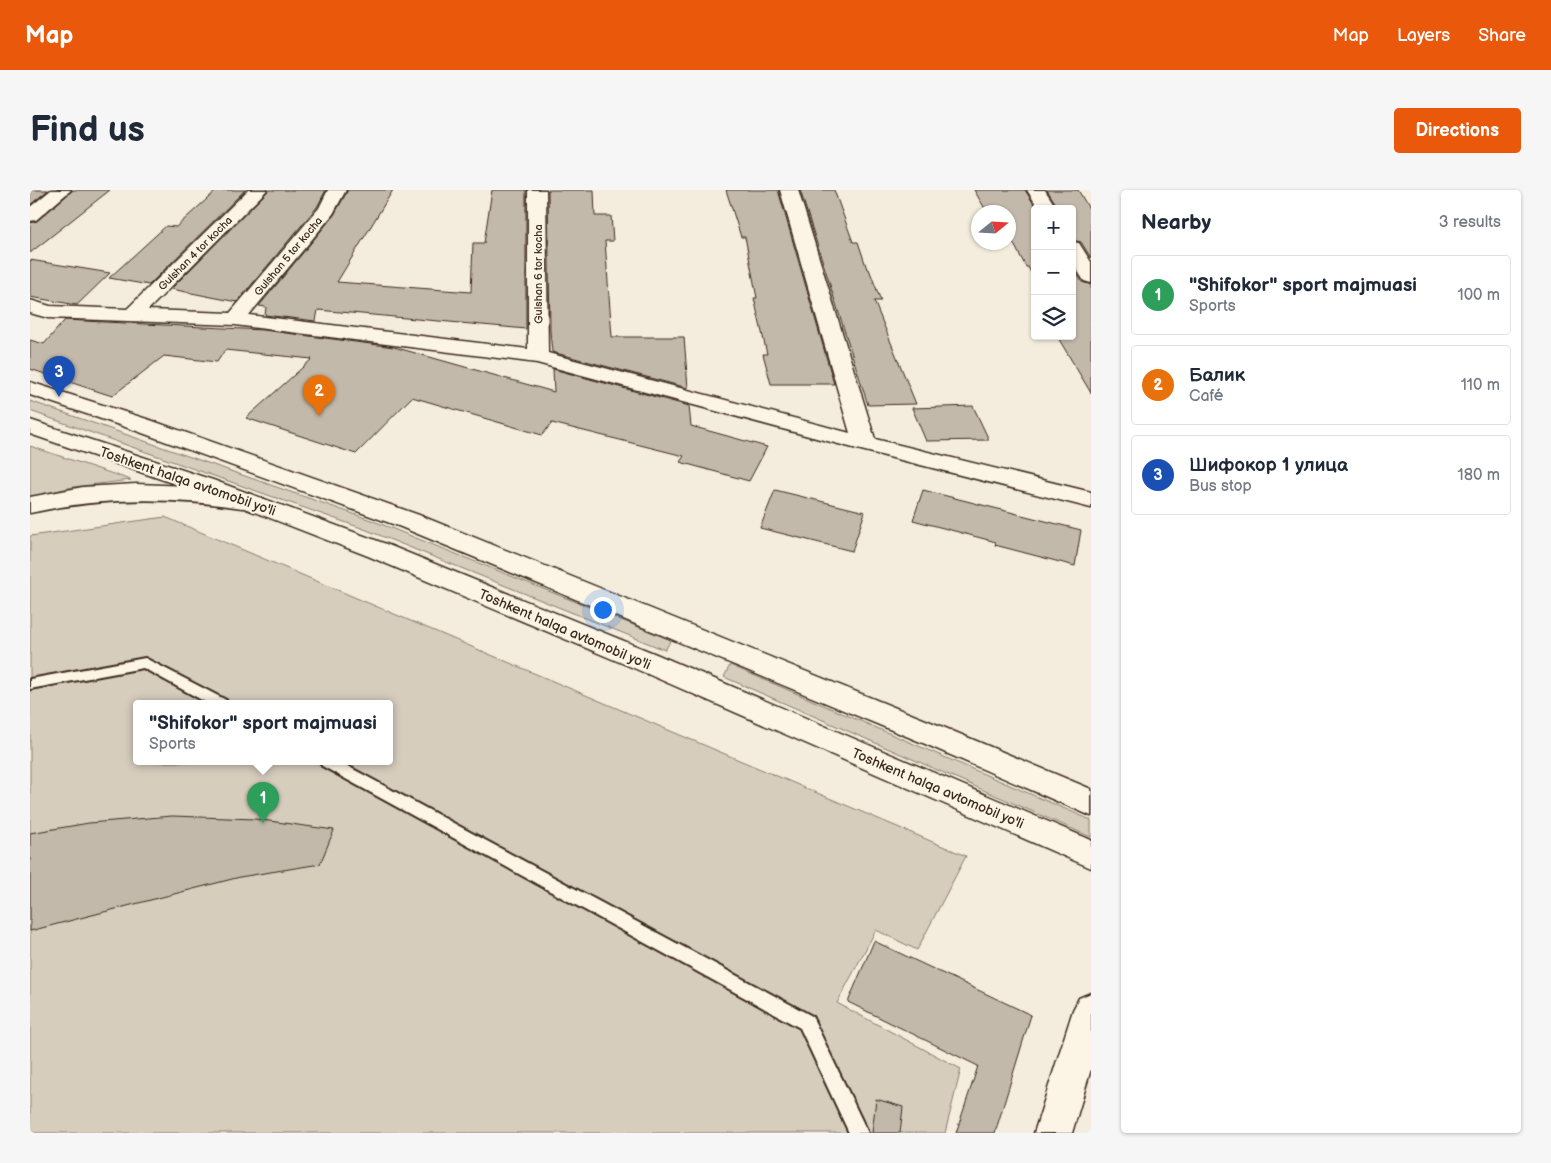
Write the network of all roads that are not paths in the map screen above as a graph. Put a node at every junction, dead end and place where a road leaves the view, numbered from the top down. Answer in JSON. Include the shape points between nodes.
{"nodes":[{"id":1,"x":62,"y":190,"type":"edge"},
{"id":2,"x":258,"y":190,"type":"edge"},
{"id":3,"x":336,"y":190,"type":"edge"},
{"id":4,"x":537,"y":190,"type":"edge"},
{"id":5,"x":789,"y":190,"type":"edge"},
{"id":6,"x":1036,"y":190,"type":"edge"},
{"id":7,"x":1045,"y":205,"type":"edge"},
{"id":8,"x":30,"y":216,"type":"edge"},
{"id":9,"x":1074,"y":250,"type":"edge"},
{"id":10,"x":1091,"y":277,"type":"edge"},
{"id":11,"x":36,"y":313,"type":"edge"},
{"id":12,"x":132,"y":315,"type":"junction"},
{"id":13,"x":235,"y":320,"type":"junction"},
{"id":14,"x":538,"y":358,"type":"junction"},
{"id":15,"x":30,"y":388,"type":"edge"},
{"id":16,"x":30,"y":427,"type":"edge"},
{"id":17,"x":865,"y":444,"type":"junction"},
{"id":18,"x":1091,"y":500,"type":"edge"},
{"id":19,"x":245,"y":501,"type":"junction"},
{"id":20,"x":30,"y":505,"type":"edge"},
{"id":21,"x":700,"y":640,"type":"junction"},
{"id":22,"x":680,"y":676,"type":"junction"},
{"id":23,"x":30,"y":684,"type":"edge"},
{"id":24,"x":214,"y":700,"type":"edge"},
{"id":25,"x":333,"y":765,"type":"edge"},
{"id":26,"x":1091,"y":803,"type":"edge"},
{"id":27,"x":1091,"y":854,"type":"edge"},
{"id":28,"x":1091,"y":1010,"type":"edge"},
{"id":29,"x":859,"y":1133,"type":"edge"},
{"id":30,"x":1053,"y":1133,"type":"edge"}],
"edges":[{"from":1,"to":8,"type":"main road"},
{"from":2,"to":12,"type":"main road","name":"Gulshan 4 tor kocha"},
{"from":3,"to":13,"type":"main road","name":"Gulshan 5 tor kocha","via":[[327,210]]},
{"from":4,"to":14,"type":"main road","name":"Gulshan 6 tor kocha"},
{"from":5,"to":17,"type":"main road"},
{"from":6,"to":7,"type":"main road"},
{"from":9,"to":10,"type":"main road"},
{"from":11,"to":12,"type":"main road"},
{"from":12,"to":13,"type":"main road"},
{"from":13,"to":14,"type":"main road"},
{"from":14,"to":17,"type":"main road"},
{"from":15,"to":21,"type":"main road","via":[[410,520]]},
{"from":16,"to":19,"type":"main road","name":"Toshkent halqa avtomobil yo'li"},
{"from":17,"to":18,"type":"main road"},
{"from":19,"to":20,"type":"main road","via":[[190,493],[143,491],[100,493]]},
{"from":19,"to":22,"type":"main road","name":"Toshkent halqa avtomobil yo'li","via":[[376,549]]},
{"from":21,"to":22,"type":"main road"},
{"from":21,"to":26,"type":"main road"},
{"from":22,"to":27,"type":"main road","name":"Toshkent halqa avtomobil yo'li"},
{"from":23,"to":24,"type":"lane","via":[[145,663]]},
{"from":25,"to":29,"type":"lane","via":[[806,1022]]},
{"from":28,"to":30,"type":"main road"}]}
